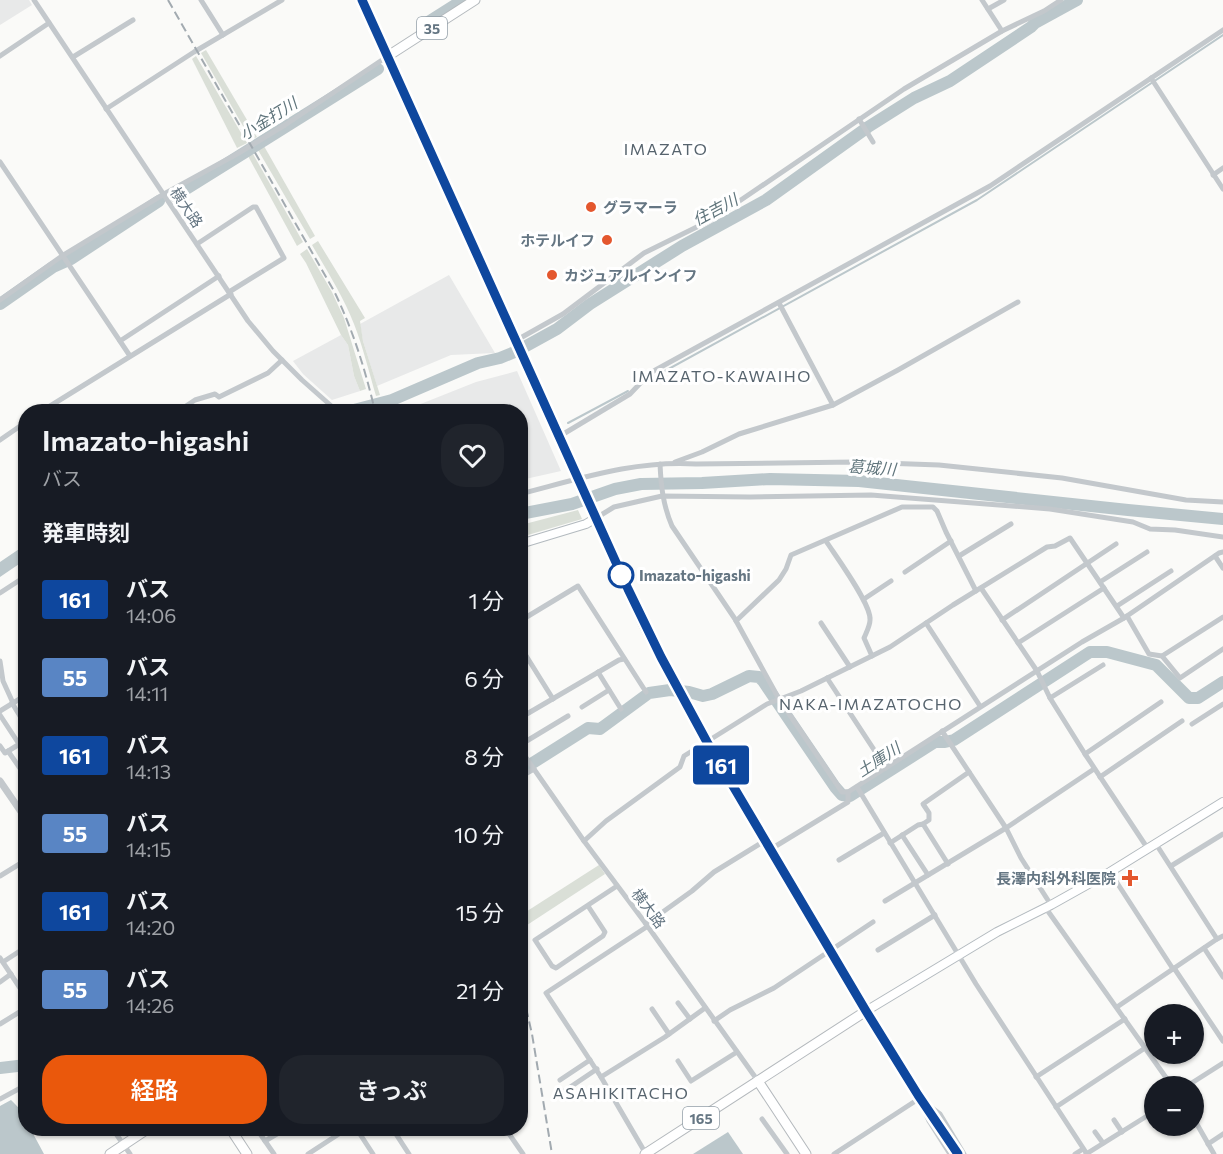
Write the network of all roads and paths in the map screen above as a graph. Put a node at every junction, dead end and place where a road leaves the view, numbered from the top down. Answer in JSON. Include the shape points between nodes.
{"nodes":[{"id":1,"x":34,"y":0,"type":"edge"},
{"id":2,"x":201,"y":0,"type":"edge"},
{"id":3,"x":282,"y":0,"type":"edge"},
{"id":4,"x":362,"y":0,"type":"edge"},
{"id":5,"x":475,"y":0,"type":"edge"},
{"id":6,"x":982,"y":0,"type":"edge"},
{"id":7,"x":1004,"y":0,"type":"edge"},
{"id":8,"x":1061,"y":0,"type":"edge"},
{"id":9,"x":988,"y":9,"type":"junction"},
{"id":10,"x":133,"y":20,"type":"dead end"},
{"id":11,"x":49,"y":23,"type":"junction"},
{"id":12,"x":1223,"y":30,"type":"edge"},
{"id":13,"x":1002,"y":31,"type":"junction"},
{"id":14,"x":223,"y":35,"type":"junction"},
{"id":15,"x":0,"y":56,"type":"edge"},
{"id":16,"x":388,"y":56,"type":"junction"},
{"id":17,"x":73,"y":57,"type":"junction"},
{"id":18,"x":1153,"y":81,"type":"junction"},
{"id":19,"x":106,"y":109,"type":"junction"},
{"id":20,"x":860,"y":122,"type":"junction"},
{"id":21,"x":872,"y":140,"type":"dead end"},
{"id":22,"x":0,"y":162,"type":"edge"},
{"id":23,"x":1223,"y":168,"type":"edge"},
{"id":24,"x":1213,"y":175,"type":"junction"},
{"id":25,"x":1223,"y":189,"type":"edge"},
{"id":26,"x":164,"y":194,"type":"junction"},
{"id":27,"x":197,"y":244,"type":"junction"},
{"id":28,"x":62,"y":256,"type":"junction"},
{"id":29,"x":219,"y":276,"type":"junction"},
{"id":30,"x":230,"y":293,"type":"junction"},
{"id":31,"x":0,"y":300,"type":"edge"},
{"id":32,"x":1018,"y":302,"type":"dead end"},
{"id":33,"x":779,"y":303,"type":"junction"},
{"id":34,"x":120,"y":341,"type":"junction"},
{"id":35,"x":516,"y":342,"type":"junction"},
{"id":36,"x":130,"y":356,"type":"junction"},
{"id":37,"x":282,"y":360,"type":"junction"},
{"id":38,"x":53,"y":404,"type":"edge"},
{"id":39,"x":189,"y":404,"type":"edge"},
{"id":40,"x":330,"y":404,"type":"edge"},
{"id":41,"x":833,"y":405,"type":"junction"},
{"id":42,"x":18,"y":428,"type":"edge"},
{"id":43,"x":560,"y":436,"type":"junction"},
{"id":44,"x":0,"y":440,"type":"edge"},
{"id":45,"x":673,"y":463,"type":"junction"},
{"id":46,"x":660,"y":464,"type":"junction"},
{"id":47,"x":580,"y":481,"type":"junction"},
{"id":48,"x":528,"y":492,"type":"edge"},
{"id":49,"x":662,"y":495,"type":"junction"},
{"id":50,"x":1223,"y":502,"type":"edge"},
{"id":51,"x":594,"y":514,"type":"junction"},
{"id":52,"x":1011,"y":524,"type":"dead end"},
{"id":53,"x":1223,"y":537,"type":"edge"},
{"id":54,"x":826,"y":541,"type":"junction"},
{"id":55,"x":528,"y":542,"type":"edge"},
{"id":56,"x":951,"y":542,"type":"junction"},
{"id":57,"x":1116,"y":544,"type":"dead end"},
{"id":58,"x":1147,"y":552,"type":"dead end"},
{"id":59,"x":1223,"y":552,"type":"edge"},
{"id":60,"x":959,"y":556,"type":"junction"},
{"id":61,"x":1215,"y":556,"type":"junction"},
{"id":62,"x":1087,"y":563,"type":"junction"},
{"id":63,"x":1223,"y":568,"type":"edge"},
{"id":64,"x":1171,"y":571,"type":"dead end"},
{"id":65,"x":905,"y":572,"type":"dead end"},
{"id":66,"x":18,"y":581,"type":"edge"},
{"id":67,"x":891,"y":581,"type":"dead end"},
{"id":68,"x":1100,"y":582,"type":"junction"},
{"id":69,"x":1104,"y":588,"type":"junction"},
{"id":70,"x":978,"y":590,"type":"junction"},
{"id":71,"x":0,"y":593,"type":"edge"},
{"id":72,"x":864,"y":599,"type":"junction"},
{"id":73,"x":1117,"y":606,"type":"junction"},
{"id":74,"x":528,"y":616,"type":"edge"},
{"id":75,"x":1126,"y":617,"type":"junction"},
{"id":76,"x":1223,"y":617,"type":"edge"},
{"id":77,"x":1002,"y":620,"type":"junction"},
{"id":78,"x":736,"y":621,"type":"junction"},
{"id":79,"x":821,"y":623,"type":"dead end"},
{"id":80,"x":926,"y":623,"type":"junction"},
{"id":81,"x":1018,"y":643,"type":"junction"},
{"id":82,"x":1223,"y":649,"type":"edge"},
{"id":83,"x":872,"y":656,"type":"junction"},
{"id":84,"x":1162,"y":656,"type":"junction"},
{"id":85,"x":528,"y":659,"type":"edge"},
{"id":86,"x":624,"y":659,"type":"junction"},
{"id":87,"x":0,"y":661,"type":"edge"},
{"id":88,"x":1102,"y":665,"type":"dead end"},
{"id":89,"x":850,"y":667,"type":"junction"},
{"id":90,"x":1037,"y":671,"type":"junction"},
{"id":91,"x":598,"y":672,"type":"junction"},
{"id":92,"x":827,"y":678,"type":"junction"},
{"id":93,"x":609,"y":690,"type":"junction"},
{"id":94,"x":646,"y":692,"type":"dead end"},
{"id":95,"x":1050,"y":698,"type":"junction"},
{"id":96,"x":553,"y":699,"type":"junction"},
{"id":97,"x":779,"y":699,"type":"junction"},
{"id":98,"x":18,"y":700,"type":"edge"},
{"id":99,"x":1161,"y":702,"type":"dead end"},
{"id":100,"x":12,"y":703,"type":"junction"},
{"id":101,"x":1223,"y":704,"type":"edge"},
{"id":102,"x":980,"y":706,"type":"junction"},
{"id":103,"x":582,"y":707,"type":"dead end"},
{"id":104,"x":621,"y":709,"type":"dead end"},
{"id":105,"x":0,"y":711,"type":"edge"},
{"id":106,"x":18,"y":713,"type":"edge"},
{"id":107,"x":528,"y":713,"type":"edge"},
{"id":108,"x":0,"y":715,"type":"edge"},
{"id":109,"x":568,"y":716,"type":"dead end"},
{"id":110,"x":1182,"y":721,"type":"dead end"},
{"id":111,"x":1192,"y":724,"type":"dead end"},
{"id":112,"x":942,"y":731,"type":"junction"},
{"id":113,"x":18,"y":737,"type":"edge"},
{"id":114,"x":528,"y":742,"type":"edge"},
{"id":115,"x":707,"y":742,"type":"junction"},
{"id":116,"x":18,"y":745,"type":"edge"},
{"id":117,"x":0,"y":746,"type":"edge"},
{"id":118,"x":8,"y":751,"type":"junction"},
{"id":119,"x":1085,"y":754,"type":"junction"},
{"id":120,"x":528,"y":760,"type":"edge"},
{"id":121,"x":18,"y":765,"type":"edge"},
{"id":122,"x":532,"y":766,"type":"junction"},
{"id":123,"x":886,"y":768,"type":"junction"},
{"id":124,"x":1094,"y":769,"type":"junction"},
{"id":125,"x":528,"y":770,"type":"edge"},
{"id":126,"x":969,"y":772,"type":"junction"},
{"id":127,"x":1100,"y":777,"type":"junction"},
{"id":128,"x":0,"y":781,"type":"edge"},
{"id":129,"x":856,"y":787,"type":"junction"},
{"id":130,"x":848,"y":795,"type":"junction"},
{"id":131,"x":1223,"y":802,"type":"edge"},
{"id":132,"x":18,"y":807,"type":"edge"},
{"id":133,"x":923,"y":824,"type":"junction"},
{"id":134,"x":1006,"y":828,"type":"junction"},
{"id":135,"x":884,"y":833,"type":"junction"},
{"id":136,"x":1223,"y":834,"type":"edge"},
{"id":137,"x":902,"y":835,"type":"junction"},
{"id":138,"x":766,"y":840,"type":"junction"},
{"id":139,"x":584,"y":841,"type":"junction"},
{"id":140,"x":890,"y":843,"type":"junction"},
{"id":141,"x":1156,"y":844,"type":"junction"},
{"id":142,"x":771,"y":849,"type":"junction"},
{"id":143,"x":1148,"y":849,"type":"junction"},
{"id":144,"x":839,"y":860,"type":"dead end"},
{"id":145,"x":948,"y":864,"type":"junction"},
{"id":146,"x":18,"y":865,"type":"edge"},
{"id":147,"x":1170,"y":866,"type":"junction"},
{"id":148,"x":1110,"y":872,"type":"junction"},
{"id":149,"x":928,"y":875,"type":"junction"},
{"id":150,"x":0,"y":876,"type":"edge"},
{"id":151,"x":915,"y":883,"type":"junction"},
{"id":152,"x":617,"y":886,"type":"junction"},
{"id":153,"x":885,"y":901,"type":"dead end"},
{"id":154,"x":588,"y":906,"type":"junction"},
{"id":155,"x":1048,"y":906,"type":"junction"},
{"id":156,"x":935,"y":915,"type":"junction"},
{"id":157,"x":873,"y":922,"type":"dead end"},
{"id":158,"x":647,"y":925,"type":"junction"},
{"id":159,"x":1220,"y":938,"type":"edge"},
{"id":160,"x":1204,"y":948,"type":"junction"},
{"id":161,"x":831,"y":950,"type":"junction"},
{"id":162,"x":878,"y":950,"type":"dead end"},
{"id":163,"x":18,"y":951,"type":"edge"},
{"id":164,"x":958,"y":954,"type":"junction"},
{"id":165,"x":1,"y":960,"type":"edge"},
{"id":166,"x":1173,"y":969,"type":"junction"},
{"id":167,"x":11,"y":974,"type":"junction"},
{"id":168,"x":1223,"y":977,"type":"edge"},
{"id":169,"x":0,"y":982,"type":"edge"},
{"id":170,"x":18,"y":985,"type":"edge"},
{"id":171,"x":678,"y":1003,"type":"dead end"},
{"id":172,"x":705,"y":1008,"type":"junction"},
{"id":173,"x":1117,"y":1008,"type":"junction"},
{"id":174,"x":652,"y":1009,"type":"dead end"},
{"id":175,"x":866,"y":1011,"type":"junction"},
{"id":176,"x":18,"y":1013,"type":"edge"},
{"id":177,"x":690,"y":1019,"type":"junction"},
{"id":178,"x":1125,"y":1019,"type":"junction"},
{"id":179,"x":714,"y":1021,"type":"junction"},
{"id":180,"x":0,"y":1024,"type":"edge"},
{"id":181,"x":669,"y":1034,"type":"junction"},
{"id":182,"x":1223,"y":1041,"type":"edge"},
{"id":183,"x":1144,"y":1047,"type":"edge"},
{"id":184,"x":1144,"y":1049,"type":"edge"},
{"id":185,"x":737,"y":1052,"type":"junction"},
{"id":186,"x":590,"y":1060,"type":"junction"},
{"id":187,"x":678,"y":1061,"type":"dead end"},
{"id":188,"x":1223,"y":1063,"type":"edge"},
{"id":189,"x":597,"y":1069,"type":"junction"},
{"id":190,"x":1203,"y":1076,"type":"edge"},
{"id":191,"x":602,"y":1077,"type":"junction"},
{"id":192,"x":1036,"y":1077,"type":"junction"},
{"id":193,"x":560,"y":1080,"type":"dead end"},
{"id":194,"x":758,"y":1081,"type":"junction"},
{"id":195,"x":18,"y":1089,"type":"edge"},
{"id":196,"x":554,"y":1098,"type":"dead end"},
{"id":197,"x":920,"y":1098,"type":"junction"},
{"id":198,"x":0,"y":1099,"type":"edge"},
{"id":199,"x":1056,"y":1107,"type":"junction"},
{"id":200,"x":1144,"y":1118,"type":"edge"},
{"id":201,"x":762,"y":1119,"type":"dead end"},
{"id":202,"x":1114,"y":1120,"type":"dead end"},
{"id":203,"x":1095,"y":1132,"type":"dead end"},
{"id":204,"x":1122,"y":1132,"type":"junction"},
{"id":205,"x":1223,"y":1134,"type":"edge"},
{"id":206,"x":117,"y":1136,"type":"edge"},
{"id":207,"x":137,"y":1136,"type":"edge"},
{"id":208,"x":235,"y":1136,"type":"edge"},
{"id":209,"x":262,"y":1136,"type":"edge"},
{"id":210,"x":273,"y":1136,"type":"edge"},
{"id":211,"x":336,"y":1136,"type":"edge"},
{"id":212,"x":361,"y":1136,"type":"edge"},
{"id":213,"x":398,"y":1136,"type":"edge"},
{"id":214,"x":511,"y":1136,"type":"edge"},
{"id":215,"x":1204,"y":1136,"type":"edge"},
{"id":216,"x":265,"y":1141,"type":"junction"},
{"id":217,"x":1103,"y":1143,"type":"junction"},
{"id":218,"x":1208,"y":1144,"type":"junction"},
{"id":219,"x":123,"y":1146,"type":"junction"},
{"id":220,"x":372,"y":1152,"type":"edge"},
{"id":221,"x":1085,"y":1152,"type":"edge"},
{"id":222,"x":110,"y":1154,"type":"edge"},
{"id":223,"x":130,"y":1154,"type":"edge"},
{"id":224,"x":247,"y":1154,"type":"edge"},
{"id":225,"x":274,"y":1154,"type":"edge"},
{"id":226,"x":308,"y":1154,"type":"edge"},
{"id":227,"x":364,"y":1154,"type":"edge"},
{"id":228,"x":410,"y":1154,"type":"edge"},
{"id":229,"x":523,"y":1154,"type":"edge"},
{"id":230,"x":646,"y":1154,"type":"edge"},
{"id":231,"x":787,"y":1154,"type":"edge"},
{"id":232,"x":806,"y":1154,"type":"edge"},
{"id":233,"x":834,"y":1154,"type":"edge"},
{"id":234,"x":950,"y":1154,"type":"edge"},
{"id":235,"x":958,"y":1154,"type":"edge"},
{"id":236,"x":964,"y":1154,"type":"edge"},
{"id":237,"x":1075,"y":1154,"type":"edge"},
{"id":238,"x":1214,"y":1154,"type":"edge"}],
"edges":[{"from":1,"to":11,"type":"street","name":"横大路"},
{"from":2,"to":14,"type":"street"},
{"from":3,"to":14,"type":"street"},
{"from":4,"to":16,"type":"main road"},
{"from":5,"to":16,"type":"main road","number":"35"},
{"from":6,"to":9,"type":"street"},
{"from":7,"to":9,"type":"street"},
{"from":8,"to":13,"type":"street"},
{"from":9,"to":13,"type":"street"},
{"from":10,"to":17,"type":"street"},
{"from":11,"to":15,"type":"street"},
{"from":11,"to":17,"type":"street","name":"横大路"},
{"from":12,"to":18,"type":"street"},
{"from":13,"to":20,"type":"street","via":[[904,89]]},
{"from":14,"to":19,"type":"street"},
{"from":16,"to":26,"type":"street","via":[[285,125]]},
{"from":16,"to":35,"type":"main road"},
{"from":17,"to":19,"type":"street","name":"横大路"},
{"from":18,"to":24,"type":"street"},
{"from":18,"to":33,"type":"street","via":[[990,186]]},
{"from":19,"to":26,"type":"street","name":"横大路"},
{"from":20,"to":21,"type":"street"},
{"from":20,"to":35,"type":"street","via":[[713,219],[644,253],[563,314]]},
{"from":22,"to":28,"type":"street"},
{"from":23,"to":24,"type":"street"},
{"from":24,"to":25,"type":"street"},
{"from":26,"to":27,"type":"street","name":"横大路"},
{"from":26,"to":28,"type":"street"},
{"from":27,"to":29,"type":"street","name":"横大路"},
{"from":27,"to":30,"type":"street","via":[[256,207],[284,258]]},
{"from":28,"to":31,"type":"street"},
{"from":28,"to":34,"type":"street"},
{"from":29,"to":30,"type":"street","name":"横大路"},
{"from":29,"to":34,"type":"street"},
{"from":30,"to":36,"type":"street"},
{"from":30,"to":37,"type":"street","name":"横大路"},
{"from":32,"to":41,"type":"street"},
{"from":33,"to":41,"type":"street"},
{"from":33,"to":43,"type":"street","via":[[650,373],[630,394]]},
{"from":34,"to":36,"type":"street"},
{"from":35,"to":43,"type":"main road"},
{"from":36,"to":38,"type":"street"},
{"from":37,"to":39,"type":"street","via":[[268,373],[219,397],[216,394]]},
{"from":37,"to":40,"type":"street","name":"横大路"},
{"from":41,"to":45,"type":"street","via":[[739,434]]},
{"from":42,"to":44,"type":"street"},
{"from":43,"to":47,"type":"main road"},
{"from":45,"to":46,"type":"street"},
{"from":45,"to":50,"type":"street","via":[[939,465]]},
{"from":46,"to":47,"type":"street","via":[[622,468]]},
{"from":46,"to":49,"type":"street"},
{"from":47,"to":48,"type":"street"},
{"from":47,"to":51,"type":"main road"},
{"from":49,"to":51,"type":"street"},
{"from":49,"to":53,"type":"street","via":[[871,495],[1050,509],[1133,522],[1150,529]]},
{"from":49,"to":78,"type":"street","via":[[672,526]]},
{"from":51,"to":55,"type":"main road","via":[[586,524]]},
{"from":51,"to":115,"type":"main road","via":[[644,625]]},
{"from":52,"to":60,"type":"street"},
{"from":54,"to":56,"type":"street","via":[[902,507],[933,507]]},
{"from":54,"to":72,"type":"street"},
{"from":54,"to":78,"type":"street","via":[[791,555],[779,580]]},
{"from":56,"to":60,"type":"street"},
{"from":56,"to":65,"type":"street"},
{"from":57,"to":62,"type":"street"},
{"from":58,"to":68,"type":"street"},
{"from":59,"to":61,"type":"street"},
{"from":60,"to":70,"type":"street"},
{"from":61,"to":63,"type":"street"},
{"from":61,"to":75,"type":"street"},
{"from":62,"to":68,"type":"street"},
{"from":62,"to":70,"type":"street","via":[[1070,538],[1047,547]]},
{"from":62,"to":77,"type":"street"},
{"from":64,"to":73,"type":"street"},
{"from":66,"to":71,"type":"street"},
{"from":67,"to":72,"type":"street"},
{"from":68,"to":69,"type":"street"},
{"from":69,"to":73,"type":"street"},
{"from":69,"to":81,"type":"street"},
{"from":70,"to":77,"type":"street"},
{"from":70,"to":80,"type":"street"},
{"from":72,"to":83,"type":"street","via":[[870,620],[864,638]]},
{"from":73,"to":75,"type":"street"},
{"from":74,"to":86,"type":"street","via":[[578,586]]},
{"from":75,"to":84,"type":"street","via":[[1149,654]]},
{"from":75,"to":90,"type":"street"},
{"from":76,"to":84,"type":"street"},
{"from":77,"to":81,"type":"street"},
{"from":78,"to":97,"type":"street"},
{"from":79,"to":89,"type":"street"},
{"from":80,"to":83,"type":"street"},
{"from":80,"to":102,"type":"street"},
{"from":81,"to":90,"type":"street"},
{"from":82,"to":84,"type":"street","via":[[1179,678]]},
{"from":83,"to":89,"type":"street"},
{"from":85,"to":96,"type":"street"},
{"from":86,"to":91,"type":"street"},
{"from":86,"to":94,"type":"street"},
{"from":87,"to":100,"type":"street"},
{"from":88,"to":95,"type":"street"},
{"from":89,"to":92,"type":"street"},
{"from":90,"to":95,"type":"street"},
{"from":90,"to":102,"type":"street"},
{"from":91,"to":93,"type":"street"},
{"from":91,"to":96,"type":"street"},
{"from":92,"to":97,"type":"street"},
{"from":92,"to":123,"type":"street"},
{"from":93,"to":103,"type":"street"},
{"from":93,"to":104,"type":"street"},
{"from":95,"to":119,"type":"street"},
{"from":96,"to":107,"type":"street"},
{"from":97,"to":115,"type":"street"},
{"from":97,"to":130,"type":"street","via":[[836,784]]},
{"from":98,"to":100,"type":"street"},
{"from":99,"to":119,"type":"street"},
{"from":100,"to":105,"type":"street"},
{"from":100,"to":106,"type":"street"},
{"from":101,"to":111,"type":"street"},
{"from":102,"to":112,"type":"street"},
{"from":108,"to":113,"type":"street"},
{"from":109,"to":114,"type":"street"},
{"from":110,"to":127,"type":"street"},
{"from":112,"to":123,"type":"street"},
{"from":112,"to":126,"type":"street"},
{"from":115,"to":138,"type":"main road"},
{"from":115,"to":139,"type":"street","via":[[684,756],[680,767],[606,820]]},
{"from":116,"to":118,"type":"street"},
{"from":117,"to":118,"type":"street","via":[[5,753]]},
{"from":118,"to":121,"type":"street"},
{"from":119,"to":124,"type":"street"},
{"from":120,"to":122,"type":"street","name":"横大路"},
{"from":122,"to":125,"type":"street"},
{"from":122,"to":139,"type":"street","name":"横大路"},
{"from":123,"to":129,"type":"street"},
{"from":124,"to":127,"type":"street"},
{"from":124,"to":134,"type":"street"},
{"from":126,"to":133,"type":"street","via":[[923,804],[929,820]]},
{"from":126,"to":134,"type":"street"},
{"from":127,"to":143,"type":"street"},
{"from":128,"to":132,"type":"street"},
{"from":129,"to":130,"type":"street"},
{"from":129,"to":135,"type":"street"},
{"from":130,"to":142,"type":"street","via":[[849,802]]},
{"from":131,"to":141,"type":"main road"},
{"from":133,"to":137,"type":"street"},
{"from":133,"to":145,"type":"street"},
{"from":134,"to":145,"type":"street"},
{"from":134,"to":155,"type":"street"},
{"from":135,"to":140,"type":"street"},
{"from":135,"to":144,"type":"street"},
{"from":136,"to":147,"type":"street"},
{"from":137,"to":140,"type":"street"},
{"from":137,"to":149,"type":"street"},
{"from":138,"to":142,"type":"main road"},
{"from":138,"to":158,"type":"street","via":[[714,872]]},
{"from":139,"to":152,"type":"street","name":"横大路"},
{"from":140,"to":151,"type":"street"},
{"from":141,"to":143,"type":"main road"},
{"from":141,"to":147,"type":"street"},
{"from":142,"to":161,"type":"main road"},
{"from":143,"to":148,"type":"main road"},
{"from":145,"to":149,"type":"street"},
{"from":146,"to":150,"type":"street"},
{"from":147,"to":159,"type":"street"},
{"from":148,"to":155,"type":"main road"},
{"from":148,"to":166,"type":"street"},
{"from":149,"to":151,"type":"street"},
{"from":151,"to":153,"type":"street"},
{"from":151,"to":156,"type":"street"},
{"from":152,"to":154,"type":"street"},
{"from":152,"to":158,"type":"street","name":"横大路"},
{"from":154,"to":154,"type":"street","via":[[535,940],[552,966],[556,968],[603,936],[605,932]]},
{"from":155,"to":164,"type":"main road"},
{"from":155,"to":173,"type":"street"},
{"from":156,"to":162,"type":"street"},
{"from":156,"to":164,"type":"street"},
{"from":157,"to":161,"type":"street"},
{"from":158,"to":172,"type":"street","name":"横大路"},
{"from":158,"to":186,"type":"street","via":[[546,993]]},
{"from":159,"to":160,"type":"street"},
{"from":160,"to":166,"type":"street"},
{"from":160,"to":168,"type":"street"},
{"from":161,"to":175,"type":"main road"},
{"from":161,"to":179,"type":"street"},
{"from":163,"to":165,"type":"street"},
{"from":164,"to":175,"type":"main road"},
{"from":164,"to":192,"type":"street"},
{"from":165,"to":167,"type":"street"},
{"from":166,"to":173,"type":"street"},
{"from":166,"to":182,"type":"street"},
{"from":167,"to":169,"type":"street"},
{"from":167,"to":170,"type":"street"},
{"from":171,"to":177,"type":"street"},
{"from":172,"to":177,"type":"street"},
{"from":172,"to":179,"type":"street","name":"横大路"},
{"from":173,"to":178,"type":"street"},
{"from":174,"to":181,"type":"street"},
{"from":175,"to":194,"type":"main road","number":"165"},
{"from":175,"to":197,"type":"main road"},
{"from":176,"to":180,"type":"street"},
{"from":177,"to":181,"type":"street"},
{"from":178,"to":183,"type":"street"},
{"from":178,"to":192,"type":"street"},
{"from":179,"to":185,"type":"street","name":"横大路"},
{"from":181,"to":191,"type":"street"},
{"from":184,"to":199,"type":"street"},
{"from":185,"to":187,"type":"street","via":[[691,1081]]},
{"from":185,"to":194,"type":"street","name":"横大路"},
{"from":186,"to":189,"type":"street"},
{"from":186,"to":193,"type":"street"},
{"from":188,"to":190,"type":"street"},
{"from":189,"to":191,"type":"street"},
{"from":189,"to":196,"type":"street"},
{"from":191,"to":230,"type":"street"},
{"from":192,"to":199,"type":"street"},
{"from":194,"to":230,"type":"main road","number":"165"},
{"from":194,"to":232,"type":"main road"},
{"from":195,"to":198,"type":"street"},
{"from":197,"to":233,"type":"street"},
{"from":197,"to":234,"type":"street"},
{"from":197,"to":235,"type":"main road"},
{"from":197,"to":236,"type":"street","via":[[940,1114]]},
{"from":199,"to":221,"type":"street"},
{"from":200,"to":204,"type":"street"},
{"from":201,"to":231,"type":"street"},
{"from":202,"to":204,"type":"street"},
{"from":203,"to":217,"type":"street"},
{"from":204,"to":217,"type":"street"},
{"from":205,"to":218,"type":"street"},
{"from":206,"to":219,"type":"street"},
{"from":207,"to":219,"type":"main road"},
{"from":208,"to":224,"type":"main road"},
{"from":209,"to":216,"type":"street"},
{"from":210,"to":216,"type":"street"},
{"from":211,"to":226,"type":"street"},
{"from":212,"to":220,"type":"street"},
{"from":213,"to":228,"type":"street"},
{"from":214,"to":229,"type":"street"},
{"from":215,"to":218,"type":"street"},
{"from":216,"to":225,"type":"street"},
{"from":217,"to":221,"type":"street"},
{"from":218,"to":238,"type":"street"},
{"from":219,"to":222,"type":"main road"},
{"from":219,"to":223,"type":"street"},
{"from":220,"to":227,"type":"street"},
{"from":221,"to":237,"type":"street"}]}
